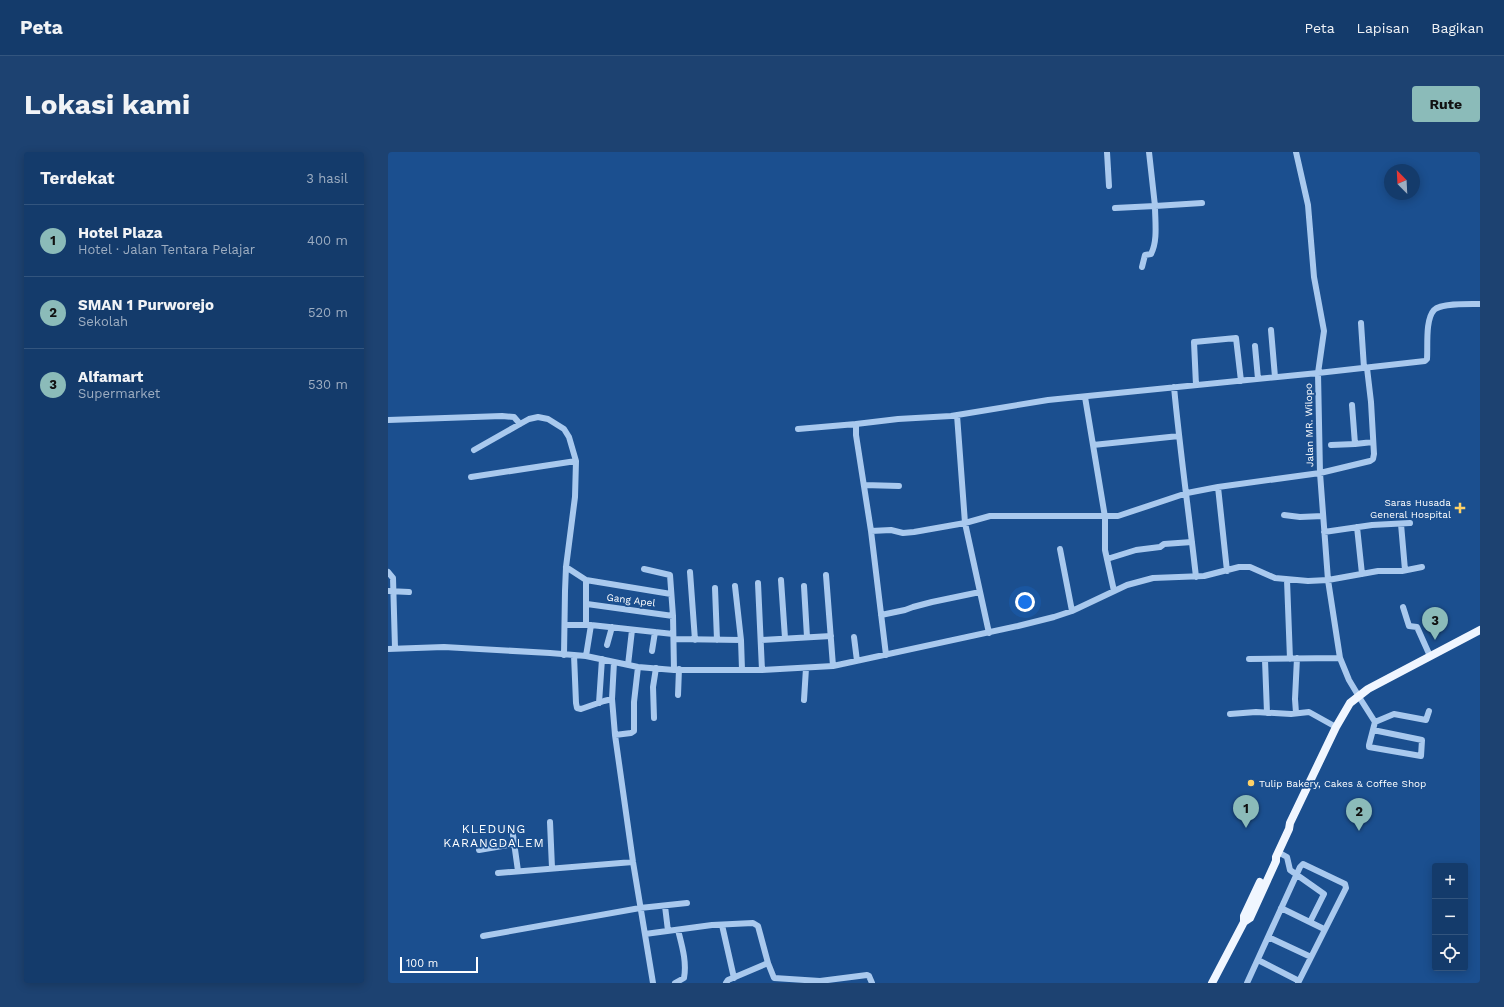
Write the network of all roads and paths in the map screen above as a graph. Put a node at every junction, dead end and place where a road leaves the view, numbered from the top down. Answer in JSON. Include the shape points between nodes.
{"nodes":[{"id":1,"x":1108,"y":152,"type":"edge"},
{"id":2,"x":1149,"y":152,"type":"edge"},
{"id":3,"x":1296,"y":152,"type":"edge"},
{"id":4,"x":1109,"y":186,"type":"dead end"},
{"id":5,"x":1202,"y":203,"type":"dead end"},
{"id":6,"x":1155,"y":206,"type":"junction"},
{"id":7,"x":1115,"y":208,"type":"dead end"},
{"id":8,"x":1142,"y":267,"type":"dead end"},
{"id":9,"x":1480,"y":304,"type":"edge"},
{"id":10,"x":1361,"y":323,"type":"dead end"},
{"id":11,"x":1271,"y":330,"type":"dead end"},
{"id":12,"x":1255,"y":346,"type":"dead end"},
{"id":13,"x":1366,"y":368,"type":"junction"},
{"id":14,"x":1318,"y":373,"type":"junction"},
{"id":15,"x":1275,"y":377,"type":"junction"},
{"id":16,"x":1258,"y":379,"type":"junction"},
{"id":17,"x":1241,"y":380,"type":"junction"},
{"id":18,"x":1196,"y":385,"type":"junction"},
{"id":19,"x":1174,"y":387,"type":"junction"},
{"id":20,"x":1085,"y":397,"type":"junction"},
{"id":21,"x":1352,"y":405,"type":"dead end"},
{"id":22,"x":957,"y":415,"type":"junction"},
{"id":23,"x":388,"y":420,"type":"edge"},
{"id":24,"x":520,"y":424,"type":"junction"},
{"id":25,"x":856,"y":424,"type":"junction"},
{"id":26,"x":798,"y":429,"type":"dead end"},
{"id":27,"x":1179,"y":436,"type":"junction"},
{"id":28,"x":1373,"y":442,"type":"junction"},
{"id":29,"x":1355,"y":444,"type":"junction"},
{"id":30,"x":1093,"y":445,"type":"junction"},
{"id":31,"x":1331,"y":445,"type":"dead end"},
{"id":32,"x":474,"y":450,"type":"dead end"},
{"id":33,"x":576,"y":461,"type":"junction"},
{"id":34,"x":1320,"y":473,"type":"junction"},
{"id":35,"x":471,"y":477,"type":"dead end"},
{"id":36,"x":864,"y":485,"type":"junction"},
{"id":37,"x":899,"y":486,"type":"dead end"},
{"id":38,"x":1218,"y":487,"type":"junction"},
{"id":39,"x":1187,"y":493,"type":"junction"},
{"id":40,"x":1284,"y":515,"type":"dead end"},
{"id":41,"x":1323,"y":516,"type":"junction"},
{"id":42,"x":1105,"y":517,"type":"junction"},
{"id":43,"x":965,"y":522,"type":"junction"},
{"id":44,"x":1410,"y":523,"type":"dead end"},
{"id":45,"x":1401,"y":524,"type":"junction"},
{"id":46,"x":1357,"y":527,"type":"junction"},
{"id":47,"x":871,"y":531,"type":"junction"},
{"id":48,"x":1324,"y":532,"type":"junction"},
{"id":49,"x":1192,"y":542,"type":"junction"},
{"id":50,"x":1060,"y":549,"type":"dead end"},
{"id":51,"x":1107,"y":559,"type":"junction"},
{"id":52,"x":566,"y":567,"type":"junction"},
{"id":53,"x":1422,"y":568,"type":"dead end"},
{"id":54,"x":644,"y":569,"type":"dead end"},
{"id":55,"x":1405,"y":570,"type":"junction"},
{"id":56,"x":1227,"y":571,"type":"junction"},
{"id":57,"x":388,"y":572,"type":"edge"},
{"id":58,"x":690,"y":572,"type":"dead end"},
{"id":59,"x":1362,"y":574,"type":"junction"},
{"id":60,"x":826,"y":576,"type":"dead end"},
{"id":61,"x":1196,"y":577,"type":"junction"},
{"id":62,"x":586,"y":580,"type":"junction"},
{"id":63,"x":781,"y":580,"type":"dead end"},
{"id":64,"x":1287,"y":580,"type":"junction"},
{"id":65,"x":1328,"y":580,"type":"junction"},
{"id":66,"x":758,"y":583,"type":"dead end"},
{"id":67,"x":735,"y":586,"type":"dead end"},
{"id":68,"x":804,"y":586,"type":"dead end"},
{"id":69,"x":715,"y":588,"type":"dead end"},
{"id":70,"x":390,"y":591,"type":"edge"},
{"id":71,"x":1114,"y":591,"type":"junction"},
{"id":72,"x":408,"y":592,"type":"dead end"},
{"id":73,"x":980,"y":592,"type":"junction"},
{"id":74,"x":671,"y":594,"type":"junction"},
{"id":75,"x":587,"y":604,"type":"junction"},
{"id":76,"x":1403,"y":607,"type":"dead end"},
{"id":77,"x":1072,"y":611,"type":"junction"},
{"id":78,"x":881,"y":615,"type":"junction"},
{"id":79,"x":673,"y":616,"type":"junction"},
{"id":80,"x":589,"y":624,"type":"junction"},
{"id":81,"x":565,"y":625,"type":"junction"},
{"id":82,"x":612,"y":627,"type":"junction"},
{"id":83,"x":632,"y":630,"type":"junction"},
{"id":84,"x":1480,"y":630,"type":"edge"},
{"id":85,"x":655,"y":632,"type":"junction"},
{"id":86,"x":989,"y":633,"type":"junction"},
{"id":87,"x":1480,"y":635,"type":"edge"},
{"id":88,"x":673,"y":636,"type":"junction"},
{"id":89,"x":831,"y":636,"type":"junction"},
{"id":90,"x":807,"y":637,"type":"junction"},
{"id":91,"x":854,"y":637,"type":"dead end"},
{"id":92,"x":785,"y":638,"type":"junction"},
{"id":93,"x":695,"y":640,"type":"junction"},
{"id":94,"x":717,"y":640,"type":"junction"},
{"id":95,"x":742,"y":640,"type":"junction"},
{"id":96,"x":761,"y":640,"type":"junction"},
{"id":97,"x":607,"y":645,"type":"dead end"},
{"id":98,"x":1456,"y":645,"type":"junction"},
{"id":99,"x":395,"y":648,"type":"junction"},
{"id":100,"x":388,"y":649,"type":"edge"},
{"id":101,"x":652,"y":651,"type":"dead end"},
{"id":102,"x":564,"y":655,"type":"junction"},
{"id":103,"x":574,"y":655,"type":"junction"},
{"id":104,"x":886,"y":655,"type":"junction"},
{"id":105,"x":586,"y":656,"type":"junction"},
{"id":106,"x":1430,"y":656,"type":"junction"},
{"id":107,"x":1297,"y":658,"type":"junction"},
{"id":108,"x":1340,"y":658,"type":"junction"},
{"id":109,"x":602,"y":659,"type":"junction"},
{"id":110,"x":1249,"y":659,"type":"dead end"},
{"id":111,"x":1290,"y":659,"type":"junction"},
{"id":112,"x":1265,"y":660,"type":"junction"},
{"id":113,"x":614,"y":662,"type":"junction"},
{"id":114,"x":857,"y":662,"type":"junction"},
{"id":115,"x":628,"y":665,"type":"junction"},
{"id":116,"x":833,"y":666,"type":"junction"},
{"id":117,"x":638,"y":667,"type":"junction"},
{"id":118,"x":656,"y":668,"type":"junction"},
{"id":119,"x":806,"y":668,"type":"junction"},
{"id":120,"x":677,"y":670,"type":"junction"},
{"id":121,"x":742,"y":670,"type":"junction"},
{"id":122,"x":762,"y":670,"type":"junction"},
{"id":123,"x":678,"y":695,"type":"dead end"},
{"id":124,"x":1359,"y":698,"type":"junction"},
{"id":125,"x":612,"y":700,"type":"junction"},
{"id":126,"x":804,"y":700,"type":"dead end"},
{"id":127,"x":600,"y":703,"type":"junction"},
{"id":128,"x":1351,"y":705,"type":"junction"},
{"id":129,"x":1429,"y":711,"type":"dead end"},
{"id":130,"x":1296,"y":712,"type":"junction"},
{"id":131,"x":1267,"y":713,"type":"junction"},
{"id":132,"x":1230,"y":714,"type":"dead end"},
{"id":133,"x":654,"y":718,"type":"dead end"},
{"id":134,"x":1375,"y":722,"type":"junction"},
{"id":135,"x":1336,"y":727,"type":"junction"},
{"id":136,"x":1373,"y":730,"type":"junction"},
{"id":137,"x":615,"y":735,"type":"junction"},
{"id":138,"x":550,"y":822,"type":"dead end"},
{"id":139,"x":512,"y":828,"type":"dead end"},
{"id":140,"x":1289,"y":829,"type":"junction"},
{"id":141,"x":514,"y":844,"type":"junction"},
{"id":142,"x":479,"y":850,"type":"dead end"},
{"id":143,"x":1277,"y":854,"type":"junction"},
{"id":144,"x":633,"y":862,"type":"junction"},
{"id":145,"x":552,"y":868,"type":"junction"},
{"id":146,"x":518,"y":871,"type":"junction"},
{"id":147,"x":498,"y":873,"type":"dead end"},
{"id":148,"x":1296,"y":875,"type":"junction"},
{"id":149,"x":687,"y":903,"type":"dead end"},
{"id":150,"x":665,"y":906,"type":"junction"},
{"id":151,"x":640,"y":908,"type":"junction"},
{"id":152,"x":1281,"y":908,"type":"junction"},
{"id":153,"x":1310,"y":922,"type":"junction"},
{"id":154,"x":722,"y":925,"type":"junction"},
{"id":155,"x":1324,"y":929,"type":"junction"},
{"id":156,"x":678,"y":930,"type":"junction"},
{"id":157,"x":668,"y":931,"type":"junction"},
{"id":158,"x":645,"y":934,"type":"junction"},
{"id":159,"x":483,"y":936,"type":"dead end"},
{"id":160,"x":1268,"y":937,"type":"junction"},
{"id":161,"x":1311,"y":957,"type":"junction"},
{"id":162,"x":1258,"y":960,"type":"junction"},
{"id":163,"x":768,"y":963,"type":"junction"},
{"id":164,"x":734,"y":978,"type":"junction"},
{"id":165,"x":1298,"y":982,"type":"edge"},
{"id":166,"x":652,"y":983,"type":"edge"},
{"id":167,"x":675,"y":983,"type":"edge"},
{"id":168,"x":726,"y":983,"type":"edge"},
{"id":169,"x":872,"y":983,"type":"edge"},
{"id":170,"x":1212,"y":983,"type":"edge"},
{"id":171,"x":1248,"y":983,"type":"edge"}],
"edges":[{"from":1,"to":4,"type":"street"},
{"from":2,"to":6,"type":"street"},
{"from":3,"to":14,"type":"street","name":"Jalan MR. Wilopo","via":[[1308,205],[1315,283],[1324,331]]},
{"from":5,"to":6,"type":"street"},
{"from":6,"to":7,"type":"street"},
{"from":6,"to":8,"type":"street","via":[[1153,251],[1145,255]]},
{"from":9,"to":13,"type":"street","via":[[1453,305],[1434,310],[1429,321],[1427,360]]},
{"from":10,"to":13,"type":"street"},
{"from":11,"to":15,"type":"street"},
{"from":12,"to":16,"type":"street"},
{"from":13,"to":14,"type":"street"},
{"from":13,"to":28,"type":"street"},
{"from":14,"to":15,"type":"street"},
{"from":14,"to":34,"type":"street","name":"Jalan MR. Wilopo"},
{"from":15,"to":16,"type":"street"},
{"from":16,"to":17,"type":"street"},
{"from":17,"to":18,"type":"street"},
{"from":17,"to":18,"type":"street","via":[[1237,338],[1194,342]]},
{"from":18,"to":19,"type":"street"},
{"from":19,"to":20,"type":"street"},
{"from":19,"to":27,"type":"street"},
{"from":20,"to":22,"type":"street","via":[[1048,400]]},
{"from":20,"to":30,"type":"street"},
{"from":21,"to":29,"type":"street"},
{"from":22,"to":25,"type":"street"},
{"from":22,"to":43,"type":"street"},
{"from":23,"to":24,"type":"street","via":[[502,416],[514,417]]},
{"from":24,"to":32,"type":"street"},
{"from":24,"to":33,"type":"street","via":[[538,417],[548,419],[561,427],[569,437]]},
{"from":25,"to":26,"type":"street"},
{"from":25,"to":36,"type":"street"},
{"from":27,"to":30,"type":"street"},
{"from":27,"to":39,"type":"street"},
{"from":28,"to":29,"type":"street"},
{"from":28,"to":34,"type":"street","via":[[1374,456],[1370,461]]},
{"from":29,"to":31,"type":"street"},
{"from":30,"to":42,"type":"street"},
{"from":33,"to":35,"type":"street"},
{"from":33,"to":52,"type":"street","via":[[575,497]]},
{"from":34,"to":38,"type":"street"},
{"from":34,"to":41,"type":"street","name":"Jalan MR. Wilopo"},
{"from":36,"to":37,"type":"street"},
{"from":36,"to":47,"type":"street"},
{"from":38,"to":39,"type":"street"},
{"from":38,"to":56,"type":"street"},
{"from":39,"to":42,"type":"street","via":[[1118,516]]},
{"from":39,"to":49,"type":"street"},
{"from":40,"to":41,"type":"street"},
{"from":41,"to":48,"type":"street","name":"Jalan MR. Wilopo"},
{"from":42,"to":43,"type":"street","via":[[990,516]]},
{"from":42,"to":51,"type":"street"},
{"from":43,"to":47,"type":"street","via":[[914,532]]},
{"from":43,"to":73,"type":"street"},
{"from":44,"to":45,"type":"street"},
{"from":45,"to":46,"type":"street"},
{"from":45,"to":55,"type":"street"},
{"from":46,"to":48,"type":"street"},
{"from":46,"to":59,"type":"street"},
{"from":47,"to":78,"type":"street"},
{"from":48,"to":65,"type":"street","name":"Jalan MR. Wilopo"},
{"from":49,"to":51,"type":"street","via":[[1164,544]]},
{"from":49,"to":61,"type":"street"},
{"from":50,"to":77,"type":"street"},
{"from":51,"to":71,"type":"street"},
{"from":52,"to":62,"type":"street"},
{"from":52,"to":81,"type":"street"},
{"from":53,"to":55,"type":"street"},
{"from":54,"to":74,"type":"street","via":[[669,574]]},
{"from":55,"to":59,"type":"street"},
{"from":56,"to":61,"type":"street"},
{"from":56,"to":64,"type":"street","via":[[1250,567],[1275,578]]},
{"from":57,"to":70,"type":"street","via":[[393,578]]},
{"from":58,"to":93,"type":"street"},
{"from":59,"to":65,"type":"street"},
{"from":60,"to":89,"type":"street"},
{"from":61,"to":71,"type":"street","via":[[1153,578]]},
{"from":62,"to":74,"type":"street"},
{"from":62,"to":75,"type":"street"},
{"from":63,"to":92,"type":"street"},
{"from":64,"to":65,"type":"street"},
{"from":64,"to":111,"type":"street"},
{"from":65,"to":108,"type":"street","name":"Jalan MR. Wilopo"},
{"from":66,"to":96,"type":"street"},
{"from":67,"to":95,"type":"street"},
{"from":68,"to":90,"type":"street"},
{"from":69,"to":94,"type":"street"},
{"from":70,"to":72,"type":"street"},
{"from":70,"to":99,"type":"street"},
{"from":71,"to":77,"type":"street"},
{"from":73,"to":78,"type":"street"},
{"from":73,"to":86,"type":"street"},
{"from":74,"to":79,"type":"street"},
{"from":75,"to":79,"type":"street","name":"Gang Apel"},
{"from":75,"to":80,"type":"street"},
{"from":76,"to":106,"type":"street","via":[[1409,626],[1417,627]]},
{"from":77,"to":86,"type":"street"},
{"from":78,"to":104,"type":"street"},
{"from":79,"to":88,"type":"street"},
{"from":80,"to":81,"type":"street"},
{"from":80,"to":82,"type":"street"},
{"from":80,"to":105,"type":"street"},
{"from":81,"to":102,"type":"street"},
{"from":82,"to":83,"type":"street"},
{"from":82,"to":97,"type":"street"},
{"from":83,"to":85,"type":"street"},
{"from":83,"to":115,"type":"street"},
{"from":84,"to":98,"type":"main road"},
{"from":85,"to":88,"type":"street"},
{"from":85,"to":101,"type":"street"},
{"from":86,"to":104,"type":"street"},
{"from":87,"to":98,"type":"main road"},
{"from":88,"to":93,"type":"street"},
{"from":88,"to":120,"type":"street"},
{"from":89,"to":90,"type":"street"},
{"from":89,"to":116,"type":"street"},
{"from":90,"to":92,"type":"street"},
{"from":91,"to":114,"type":"street"},
{"from":92,"to":96,"type":"street"},
{"from":93,"to":94,"type":"street"},
{"from":94,"to":95,"type":"street"},
{"from":95,"to":121,"type":"street"},
{"from":96,"to":122,"type":"street"},
{"from":98,"to":106,"type":"main road"},
{"from":98,"to":124,"type":"main road"},
{"from":99,"to":100,"type":"street"},
{"from":99,"to":102,"type":"street","via":[[444,647]]},
{"from":102,"to":103,"type":"street"},
{"from":103,"to":105,"type":"street"},
{"from":103,"to":127,"type":"street","via":[[577,708]]},
{"from":104,"to":114,"type":"street"},
{"from":105,"to":109,"type":"street"},
{"from":106,"to":124,"type":"main road","via":[[1368,689]]},
{"from":107,"to":108,"type":"street"},
{"from":107,"to":111,"type":"street"},
{"from":107,"to":130,"type":"street"},
{"from":108,"to":124,"type":"street","name":"Jalan MR. Wilopo"},
{"from":109,"to":113,"type":"street"},
{"from":109,"to":127,"type":"street"},
{"from":110,"to":112,"type":"street"},
{"from":111,"to":112,"type":"street"},
{"from":112,"to":131,"type":"street"},
{"from":113,"to":115,"type":"street"},
{"from":113,"to":125,"type":"street"},
{"from":114,"to":116,"type":"street"},
{"from":115,"to":117,"type":"street"},
{"from":116,"to":119,"type":"street"},
{"from":117,"to":118,"type":"street"},
{"from":117,"to":137,"type":"street","via":[[634,731]]},
{"from":118,"to":120,"type":"street"},
{"from":118,"to":133,"type":"street","via":[[653,688]]},
{"from":119,"to":122,"type":"street"},
{"from":119,"to":126,"type":"street"},
{"from":120,"to":121,"type":"street"},
{"from":120,"to":123,"type":"street"},
{"from":121,"to":122,"type":"street"},
{"from":124,"to":128,"type":"main road"},
{"from":124,"to":134,"type":"street","name":"Jalan MR. Wilopo"},
{"from":125,"to":127,"type":"street"},
{"from":125,"to":137,"type":"street"},
{"from":128,"to":135,"type":"main road"},
{"from":128,"to":140,"type":"main road","via":[[1294,825]]},
{"from":129,"to":134,"type":"street","via":[[1426,720],[1394,714]]},
{"from":130,"to":131,"type":"street"},
{"from":130,"to":135,"type":"street","via":[[1309,712]]},
{"from":131,"to":132,"type":"street"},
{"from":134,"to":136,"type":"street"},
{"from":135,"to":140,"type":"main road"},
{"from":136,"to":136,"type":"street","via":[[1422,740],[1421,756],[1370,748]]},
{"from":137,"to":144,"type":"street"},
{"from":138,"to":145,"type":"street"},
{"from":139,"to":141,"type":"street"},
{"from":140,"to":143,"type":"main road"},
{"from":141,"to":142,"type":"street"},
{"from":141,"to":146,"type":"street"},
{"from":143,"to":148,"type":"street","via":[[1287,857],[1289,869]]},
{"from":143,"to":170,"type":"main road","via":[[1272,858],[1244,916],[1244,922]]},
{"from":144,"to":145,"type":"street"},
{"from":144,"to":151,"type":"street"},
{"from":145,"to":146,"type":"street"},
{"from":146,"to":147,"type":"street"},
{"from":148,"to":152,"type":"street"},
{"from":148,"to":153,"type":"street","via":[[1324,895]]},
{"from":148,"to":155,"type":"street","via":[[1300,866],[1304,864],[1346,886]]},
{"from":149,"to":150,"type":"street"},
{"from":150,"to":151,"type":"street"},
{"from":150,"to":157,"type":"street"},
{"from":151,"to":158,"type":"street"},
{"from":151,"to":159,"type":"street"},
{"from":152,"to":153,"type":"street"},
{"from":152,"to":160,"type":"street"},
{"from":153,"to":155,"type":"street"},
{"from":154,"to":156,"type":"street"},
{"from":154,"to":163,"type":"street","via":[[757,924]]},
{"from":154,"to":164,"type":"street"},
{"from":155,"to":161,"type":"street"},
{"from":156,"to":157,"type":"street"},
{"from":156,"to":167,"type":"street","via":[[685,972],[684,978]]},
{"from":157,"to":158,"type":"street"},
{"from":158,"to":166,"type":"street"},
{"from":160,"to":161,"type":"street"},
{"from":160,"to":162,"type":"street"},
{"from":161,"to":165,"type":"street"},
{"from":162,"to":165,"type":"street"},
{"from":162,"to":171,"type":"street"},
{"from":163,"to":164,"type":"street"},
{"from":163,"to":169,"type":"street","via":[[776,979],[820,981],[867,975]]},
{"from":164,"to":168,"type":"street"}]}
